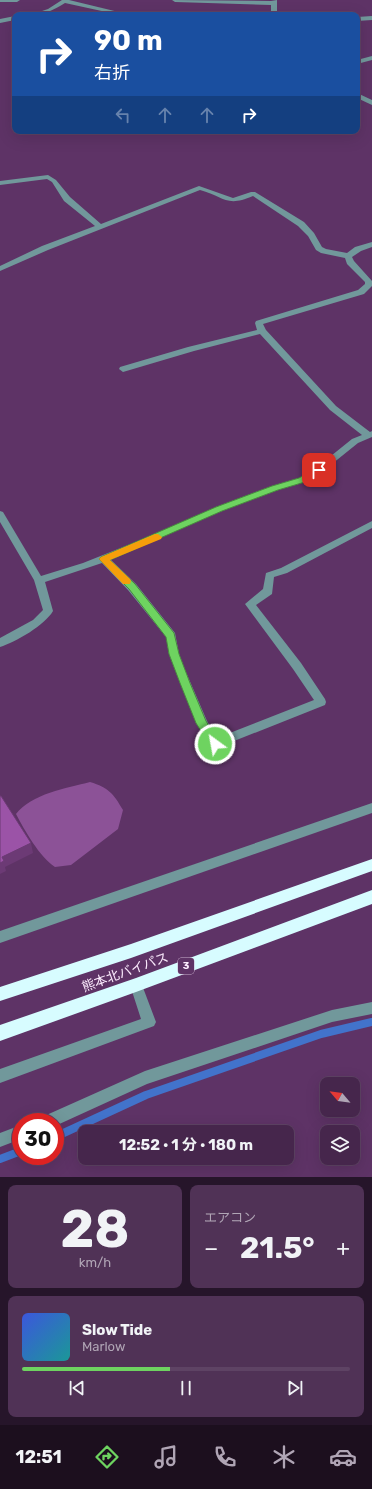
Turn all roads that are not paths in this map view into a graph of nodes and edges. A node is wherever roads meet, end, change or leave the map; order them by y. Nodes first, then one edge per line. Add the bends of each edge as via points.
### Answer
1 (0, 0) edge
2 (17, 0) edge
3 (175, 0) edge
4 (66, 1) edge
5 (274, 2) edge
6 (43, 12) edge
7 (115, 12) edge
8 (372, 18) edge
9 (12, 19) edge
10 (360, 19) edge
11 (360, 20) edge
12 (0, 21) edge
13 (372, 27) edge
14 (372, 58) edge
15 (360, 61) edge
16 (360, 96) edge
17 (372, 103) edge
18 (0, 183) edge
19 (100, 227) junction
20 (372, 244) edge
21 (348, 256) junction
22 (0, 269) edge
23 (262, 331) junction
24 (123, 369) dead end
25 (370, 435) edge
26 (0, 514) edge
27 (372, 524) edge
28 (104, 559) junction
29 (39, 580) junction
30 (0, 643) edge
31 (372, 808) edge
32 (372, 865) edge
33 (372, 897) edge
34 (0, 937) edge
35 (136, 985) junction
36 (0, 994) edge
37 (372, 1008) edge
38 (0, 1033) edge
39 (0, 1076) edge
40 (64, 1114) edge
41 (12, 1135) edge
42 (0, 1140) edge

1 - 2 street
3 - 5 street
4 - 6 street
4 - 7 street
8 - 10 street
9 - 12 street
11 - 13 street
14 - 15 street
16 - 17 street
18 - 19 street via 48,178 54,181 67,199
19 - 21 street via 196,188 205,189 230,200 237,200 253,193 301,224 319,248
19 - 22 street
20 - 21 street
21 - 23 street via 350,262 370,285 361,292 259,322
23 - 24 street
23 - 25 street via 333,408
25 - 28 street via 355,441 319,470 302,480 219,509
26 - 29 street
27 - 28 street via 284,571 269,575 268,590 250,604 321,702 215,744 202,723 185,683 174,654 171,636 132,587
28 - 29 street
29 - 30 street via 48,611 37,624
31 - 34 street
32 - 36 highway, 熊本北バイパス via 131,951
33 - 35 highway, 熊本北バイパス / 3
35 - 38 highway, 熊本北バイパス / 3
35 - 39 street via 149,1022
37 - 40 street via 332,1016 145,1078
41 - 42 street

